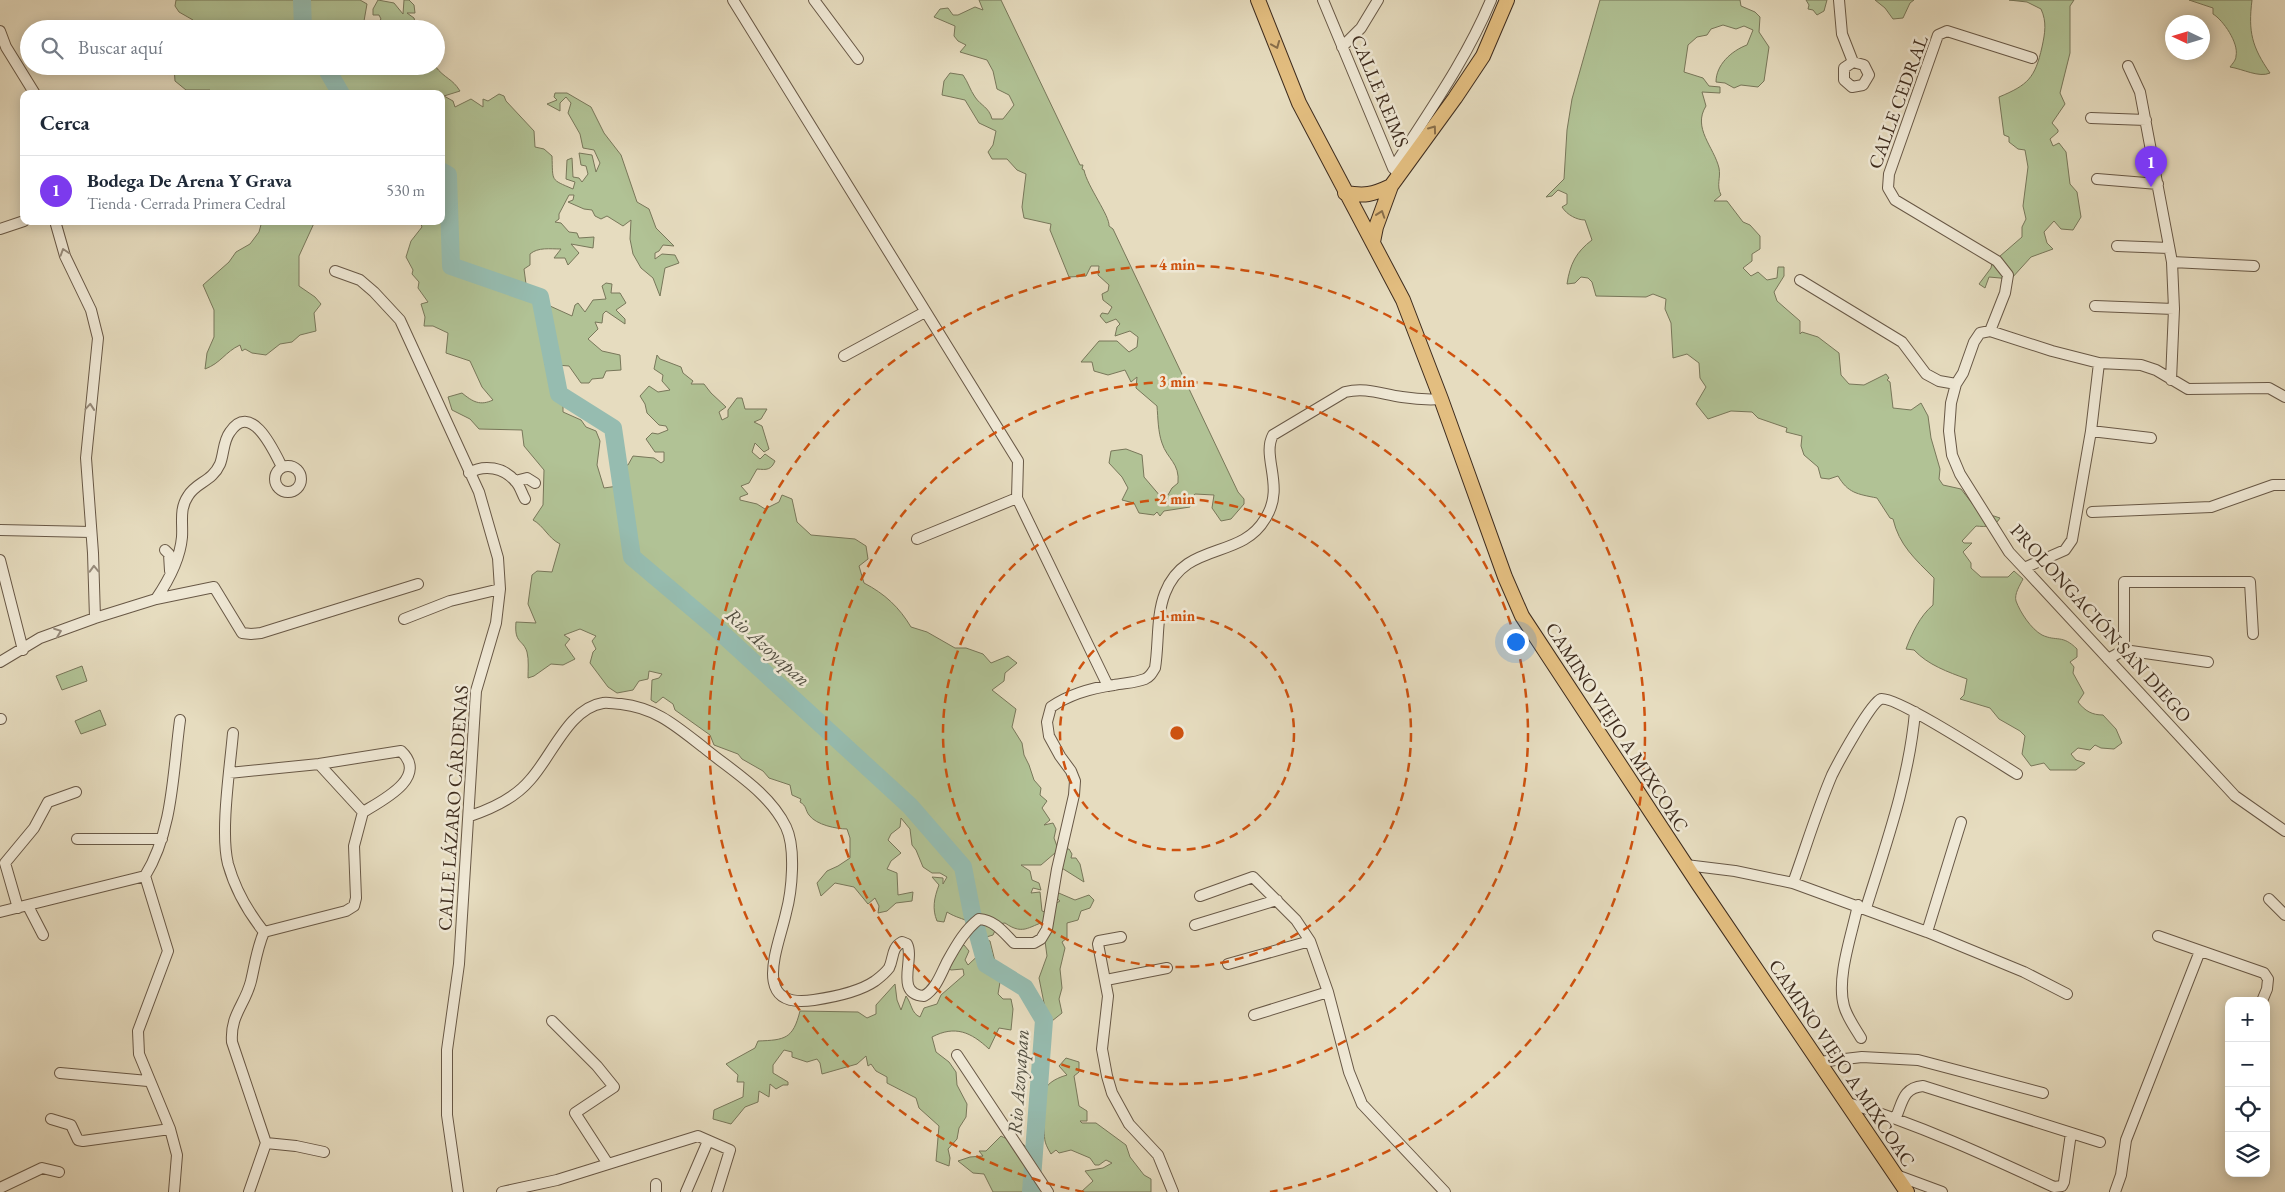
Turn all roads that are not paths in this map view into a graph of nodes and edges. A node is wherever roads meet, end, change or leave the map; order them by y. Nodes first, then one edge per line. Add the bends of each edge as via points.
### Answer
1 (733, 0) edge
2 (814, 0) edge
3 (1258, 0) edge
4 (1323, 0) edge
5 (1378, 0) edge
6 (1492, 0) edge
7 (1507, 0) edge
8 (1839, 0) edge
9 (0, 31) edge
10 (1342, 48) junction
11 (2032, 58) dead end
12 (858, 59) dead end
13 (1853, 62) dead end
14 (2128, 66) dead end
15 (20, 70) edge
16 (23, 75) edge
17 (33, 90) edge
18 (2091, 118) dead end
19 (2146, 120) junction
20 (1397, 171) junction
21 (2097, 179) dead end
22 (2158, 184) junction
23 (1391, 186) junction
24 (1345, 193) junction
25 (20, 222) edge
26 (56, 225) edge
27 (0, 229) edge
28 (1373, 242) junction
29 (2117, 246) dead end
30 (2168, 248) junction
31 (2172, 262) junction
32 (2254, 266) dead end
33 (335, 271) dead end
34 (1800, 280) dead end
35 (2095, 306) dead end
36 (2174, 309) junction
37 (925, 312) junction
38 (1990, 331) junction
39 (844, 356) dead end
40 (2100, 363) junction
41 (2171, 380) junction
42 (1956, 384) junction
43 (2285, 397) edge
44 (1441, 399) junction
45 (2091, 431) junction
46 (2151, 438) dead end
47 (282, 467) dead end
48 (469, 473) junction
49 (515, 481) junction
50 (535, 483) dead end
51 (2285, 485) edge
52 (1018, 498) junction
53 (525, 499) dead end
54 (2092, 512) dead end
55 (0, 530) edge
56 (91, 532) junction
57 (917, 539) dead end
58 (165, 550) dead end
59 (0, 560) edge
60 (2024, 568) junction
61 (169, 580) junction
62 (418, 584) dead end
63 (500, 589) junction
64 (156, 600) junction
65 (95, 618) junction
66 (404, 620) dead end
67 (2253, 634) dead end
68 (24, 650) junction
69 (2124, 650) junction
70 (2108, 659) junction
71 (0, 662) edge
72 (2208, 662) dead end
73 (1108, 686) junction
74 (1915, 712) junction
75 (180, 720) dead end
76 (233, 733) dead end
77 (319, 764) junction
78 (230, 773) junction
79 (2017, 774) dead end
80 (76, 792) dead end
81 (363, 812) junction
82 (470, 816) junction
83 (1961, 822) dead end
84 (2285, 831) edge
85 (162, 839) junction
86 (77, 840) dead end
87 (1686, 865) junction
88 (144, 876) junction
89 (1793, 883) junction
90 (1200, 896) dead end
91 (2269, 899) dead end
92 (1277, 900) junction
93 (23, 907) junction
94 (1862, 907) junction
95 (0, 912) edge
96 (2285, 916) edge
97 (1195, 925) dead end
98 (264, 932) junction
99 (1927, 932) junction
100 (43, 936) dead end
101 (1121, 936) dead end
102 (2158, 936) dead end
103 (1310, 941) junction
104 (2200, 951) junction
105 (1228, 964) dead end
106 (1167, 968) dead end
107 (1106, 980) junction
108 (1328, 992) junction
109 (2068, 994) dead end
110 (2263, 997) edge
111 (1254, 1015) dead end
112 (552, 1021) dead end
113 (1861, 1038) dead end
114 (957, 1056) dead end
115 (1819, 1062) junction
116 (60, 1073) dead end
117 (148, 1080) junction
118 (2043, 1093) dead end
119 (1845, 1102) junction
120 (1896, 1117) junction
121 (51, 1119) dead end
122 (170, 1129) junction
123 (2071, 1133) junction
124 (708, 1141) junction
125 (2100, 1142) dead end
126 (266, 1143) junction
127 (324, 1152) dead end
128 (608, 1164) junction
129 (59, 1172) dead end
130 (1896, 1176) junction
131 (0, 1188) edge
132 (542, 1188) edge
133 (174, 1192) edge
134 (249, 1192) edge
135 (458, 1192) edge
136 (502, 1192) edge
137 (686, 1192) edge
138 (717, 1192) edge
139 (1048, 1192) edge
140 (1173, 1192) edge
141 (1445, 1192) edge
142 (1907, 1192) edge
143 (1942, 1192) edge
144 (2115, 1192) edge

1 - 37 street
2 - 12 street
3 -> 24 main road, CAMINO VIEJO A MIXCOAC via 1299,104
4 - 10 street, CALLE REIMS
5 - 10 street via 1361,28
6 - 20 street via 1478,32
20 -> 7 main road via 1482,56
8 - 13 street via 1842,34
9 - 15 street
10 - 20 street, CALLE REIMS
11 - 38 street, CALLE CEDRAL via 1948,31 1938,35 1889,174 1888,188 1896,200 2004,267 2008,275 2006,293
14 - 19 street via 2140,92
16 - 17 street
18 - 19 street
19 - 22 street
20 - 23 main road
21 - 22 street
22 - 30 street
23 - 24 main road via 1370,195
28 -> 23 main road
24 - 28 main road, CAMINO VIEJO A MIXCOAC
25 - 27 street
56 -> 26 street via 86,458 98,338 91,310 65,256
28 - 44 main road, CAMINO VIEJO A MIXCOAC via 1403,300
29 - 30 street
30 - 31 street
31 - 32 street
31 - 36 street
33 - 48 street, CALLE LÁZARO CÁRDENAS via 360,280 400,320
34 - 42 street via 1902,342 1926,374
35 - 36 street
36 - 41 street
37 - 39 street
37 - 52 street via 1018,461
38 - 40 street
38 - 42 street, PROLONGACIÓN SAN DIEGO via 1980,333 1974,342
40 - 41 street via 2142,365
40 - 45 street
41 - 43 street via 2188,389 2268,388
42 - 60 street, PROLONGACIÓN SAN DIEGO via 1949,431 1952,455 1960,474 2004,544
44 - 73 street via 1354,390 1344,392 1277,430 1269,446 1275,492 1267,517 1245,540 1191,560 1175,574 1165,593 1160,613 1152,674 1136,682
44 - 87 main road, CAMINO VIEJO A MIXCOAC via 1504,577 1522,616
45 - 46 street
45 - 60 street via 2072,540 2065,550
47 - 61 street via 256,425 247,421 233,427 213,476 188,495 183,506 182,537
48 - 49 street via 491,466
48 - 63 street, CALLE LÁZARO CÁRDENAS via 479,492 498,558
49 - 50 street via 527,478
49 - 53 street
51 - 54 street via 2273,485 2211,507
52 - 57 street
52 - 73 street
55 - 56 street
65 -> 56 street
58 - 61 street via 171,565
59 - 68 street
60 - 70 street, PROLONGACIÓN SAN DIEGO
61 - 64 street
62 - 64 street via 251,634 242,633 214,587
63 - 66 street via 450,601
63 - 82 street, CALLE LÁZARO CÁRDENAS via 496,623 476,691
64 - 65 street
68 -> 65 street via 40,638
67 - 69 street via 2250,582 2124,582
68 - 71 street
69 - 70 street
69 - 72 street
70 - 84 street, PROLONGACIÓN SAN DIEGO via 2235,796
73 - 82 street via 1062,699 1051,706 1047,722 1050,736 1075,781 1047,929 1034,943 1014,943 995,924 979,919 956,946 935,986 924,996 913,993 909,988 906,976 910,949 902,942 895,949 888,968 875,981 830,998 808,1001 788,999 780,994 773,982 774,951 786,913 793,864 787,828 766,797 667,718 637,706 604,702 586,707 574,717 530,781 494,807
74 - 79 street
74 - 89 street via 1889,699 1876,702 1870,710 1833,774
74 - 94 street via 1902,791
75 - 85 street
76 - 78 street
77 - 78 street
77 - 81 street
77 - 81 street via 401,751 406,756 411,766 409,778
78 - 98 street via 226,833 228,863 241,898
80 - 93 street via 48,802 34,828 5,863
81 - 98 street via 354,846 354,906 346,911
82 - 135 street, CALLE LÁZARO CÁRDENAS via 459,964 447,1050 447,1115
83 - 99 street
85 - 86 street
85 - 88 street via 154,862
87 - 89 street
87 - 115 main road, CAMINO VIEJO A MIXCOAC
88 - 93 street
88 - 117 street via 168,952 138,1031 139,1054
89 - 94 street
90 - 92 street via 1253,877
91 - 96 street
92 - 97 street
92 - 103 street
93 - 95 street
93 - 100 street
94 - 99 street
94 - 113 street via 1844,968 1842,994 1844,1008
98 - 126 street via 257,946 251,982 231,1028 232,1042
99 - 109 street
101 - 107 street via 1098,944
102 - 104 street
103 - 105 street
103 - 108 street
104 - 110 street via 2264,973 2268,979
104 - 144 street via 2126,1140
106 - 107 street
107 - 140 street via 1108,996 1102,1050 1107,1076 1120,1110 1135,1132 1158,1155
108 - 111 street
108 - 141 street via 1349,1072 1362,1104
112 - 128 street via 614,1087 575,1113
114 - 139 street
115 - 118 street via 1862,1057 1918,1060
115 - 119 main road, CAMINO VIEJO A MIXCOAC
116 - 117 street
117 - 122 street
119 - 120 street
119 - 130 main road, CAMINO VIEJO A MIXCOAC
120 - 123 street via 1907,1091 1922,1086
120 - 123 street via 2059,1188 2065,1177
121 - 122 street via 71,1125 78,1140 84,1141
122 - 133 street via 177,1155
123 - 125 street
124 - 128 street via 698,1136
124 - 137 street
124 - 138 street via 730,1150
126 - 127 street
126 - 134 street
128 - 132 street
129 - 131 street via 42,1168
130 - 142 main road, CAMINO VIEJO A MIXCOAC
130 - 143 street
132 - 136 street

